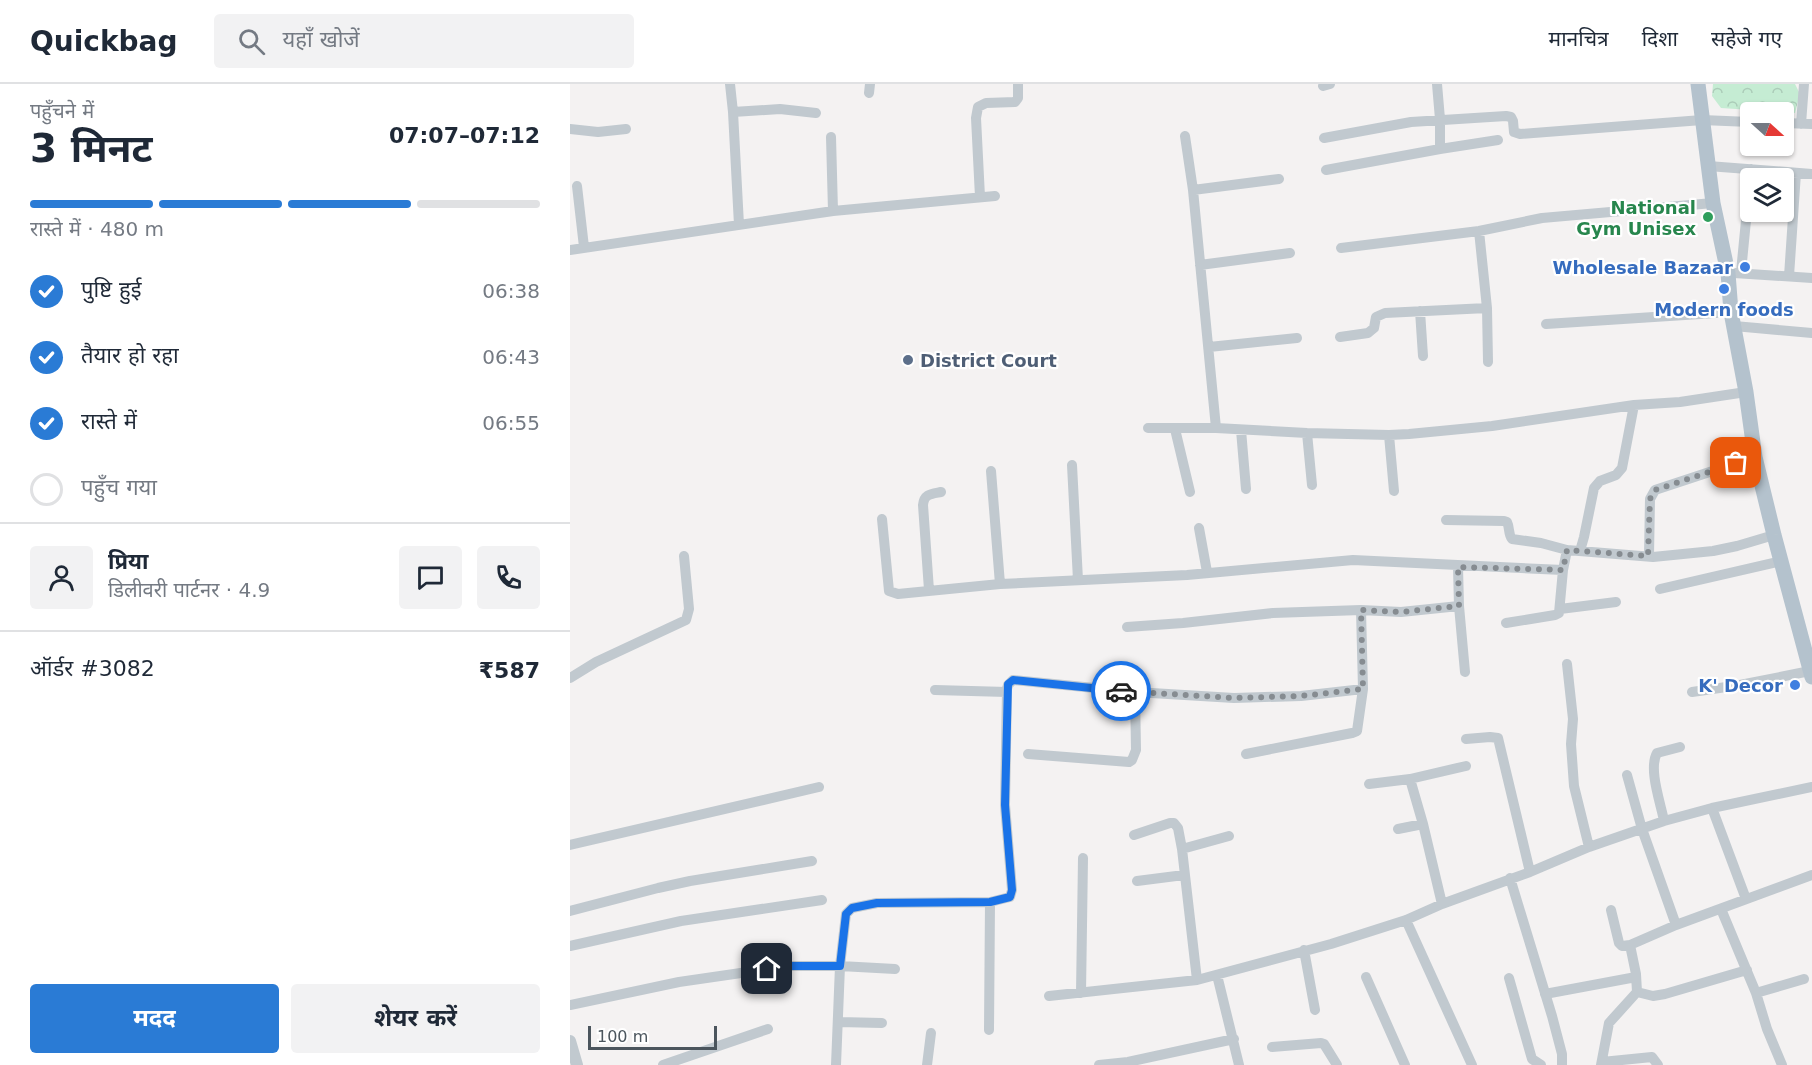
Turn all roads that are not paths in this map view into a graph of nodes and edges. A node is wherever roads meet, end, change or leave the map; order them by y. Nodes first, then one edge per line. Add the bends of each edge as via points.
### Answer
1 (730, 84) edge
2 (1018, 84) edge
3 (1437, 84) edge
4 (1698, 84) edge
5 (1804, 84) edge
6 (734, 112) junction
7 (816, 113) dead end
8 (1440, 119) junction
9 (1702, 120) junction
10 (1740, 122) edge
11 (1807, 124) edge
12 (570, 129) edge
13 (626, 129) dead end
14 (1185, 136) dead end
15 (831, 137) dead end
16 (1324, 138) dead end
17 (1498, 141) dead end
18 (1440, 149) junction
19 (1708, 166) junction
20 (1740, 169) edge
21 (1326, 170) dead end
22 (1796, 173) joint
23 (1812, 174) edge
24 (1279, 179) dead end
25 (577, 186) dead end
26 (1193, 190) junction
27 (995, 196) dead end
28 (980, 197) junction
29 (1713, 203) junction
30 (833, 211) junction
31 (1742, 222) edge
32 (739, 225) junction
33 (1479, 231) junction
34 (584, 247) junction
35 (1341, 248) dead end
36 (570, 250) edge
37 (1290, 253) dead end
38 (1200, 266) junction
39 (1734, 273) junction
40 (1789, 276) junction
41 (1812, 278) edge
42 (1487, 308) junction
43 (1420, 311) junction
44 (1733, 319) junction
45 (1546, 324) dead end
46 (1810, 334) edge
47 (1340, 337) dead end
48 (1297, 338) dead end
49 (1209, 347) junction
50 (1423, 356) dead end
51 (1488, 362) dead end
52 (1746, 392) junction
53 (1634, 405) junction
54 (1148, 428) dead end
55 (1216, 428) junction
56 (1175, 429) junction
57 (1240, 430) junction
58 (1307, 433) junction
59 (1389, 435) junction
60 (1755, 457) junction
61 (1072, 465) dead end
62 (991, 471) dead end
63 (1312, 485) dead end
64 (1246, 489) dead end
65 (1395, 491) dead end
66 (940, 492) dead end
67 (1190, 492) dead end
68 (882, 519) dead end
69 (1446, 520) dead end
70 (1198, 528) dead end
71 (1774, 535) junction
72 (1567, 550) junction
73 (1580, 551) junction
74 (684, 556) dead end
75 (1648, 556) junction
76 (1782, 561) junction
77 (1458, 567) junction
78 (1563, 570) junction
79 (1207, 573) junction
80 (1078, 580) junction
81 (1000, 584) junction
82 (1660, 589) dead end
83 (929, 590) junction
84 (1616, 602) dead end
85 (1459, 606) junction
86 (1560, 609) junction
87 (1361, 610) junction
88 (1506, 623) dead end
89 (1127, 627) dead end
90 (1567, 664) dead end
91 (1465, 672) dead end
92 (1811, 674) edge
93 (570, 678) edge
94 (1363, 689) junction
95 (934, 690) dead end
96 (1007, 692) junction
97 (1135, 692) junction
98 (1692, 692) dead end
99 (1466, 739) dead end
100 (1680, 747) dead end
101 (1028, 754) dead end
102 (1246, 754) dead end
103 (1466, 766) dead end
104 (1627, 775) dead end
105 (1410, 779) junction
106 (1369, 784) dead end
107 (819, 787) dead end
108 (1812, 787) edge
109 (1712, 808) junction
110 (1664, 821) junction
111 (1423, 824) junction
112 (1398, 829) dead end
113 (1642, 829) junction
114 (1134, 835) dead end
115 (1229, 836) dead end
116 (570, 845) edge
117 (1589, 847) junction
118 (1182, 849) junction
119 (1083, 858) dead end
120 (812, 861) dead end
121 (1530, 872) junction
122 (1184, 874) junction
123 (1812, 875) edge
124 (1510, 878) junction
125 (1137, 881) dead end
126 (1746, 899) junction
127 (822, 900) dead end
128 (990, 902) junction
129 (1442, 904) junction
130 (1721, 909) junction
131 (1611, 910) dead end
132 (570, 911) edge
133 (1406, 920) junction
134 (1676, 925) junction
135 (1630, 945) junction
136 (570, 946) edge
137 (1304, 950) junction
138 (840, 966) junction
139 (895, 969) dead end
140 (1747, 970) junction
141 (1217, 975) junction
142 (1636, 976) junction
143 (1366, 977) dead end
144 (1509, 978) dead end
145 (1804, 979) dead end
146 (1197, 980) junction
147 (1636, 992) junction
148 (1081, 993) junction
149 (1756, 993) junction
150 (1545, 994) junction
151 (1050, 996) dead end
152 (570, 1005) edge
153 (1315, 1010) dead end
154 (839, 1022) junction
155 (882, 1023) dead end
156 (768, 1029) dead end
157 (989, 1030) dead end
158 (931, 1033) dead end
159 (1234, 1039) junction
160 (570, 1041) edge
161 (1272, 1047) dead end
162 (1602, 1064) edge
163 (577, 1065) edge
164 (663, 1065) edge
165 (836, 1065) edge
166 (927, 1065) edge
167 (1100, 1065) edge
168 (1239, 1065) edge
169 (1337, 1065) edge
170 (1405, 1065) edge
171 (1472, 1065) edge
172 (1541, 1065) edge
173 (1562, 1065) edge
174 (1658, 1065) edge
175 (1782, 1065) edge

1 - 6 street
2 - 28 street via 1015,102 978,107
3 - 8 street
4 - 9 main road
5 - 11 street
6 - 7 street via 780,109
6 - 32 street
8 - 9 street via 1506,116 1514,121 1514,132 1520,134
8 - 16 street
8 - 18 street
9 - 10 street
9 - 19 main road
12 - 13 street
14 - 26 street
15 - 30 street
17 - 18 street
18 - 21 street
19 - 20 street
19 - 29 main road
22 - 23 street
22 - 40 street
24 - 26 street
25 - 34 street
26 - 38 street
27 - 28 street
28 - 30 street
29 - 33 street via 1542,218
29 - 39 main road
30 - 32 street
31 - 39 street
32 - 34 street
33 - 35 street
33 - 42 street
34 - 36 street
37 - 38 street
38 - 49 street
39 - 40 street
39 - 44 main road
40 - 41 street
42 - 43 street
42 - 51 street
43 - 47 street via 1378,315 1368,333
43 - 50 street
44 - 45 street
44 - 46 street
44 - 52 main road
48 - 49 street
49 - 55 street
52 - 53 street
52 - 60 main road
53 - 59 street via 1491,426
53 - 73 street via 1622,468 1594,488
54 - 56 street
55 - 56 street
55 - 57 street
56 - 67 street
57 - 58 street
57 - 64 street
58 - 59 street
58 - 63 street
59 - 65 street
60 - 71 main road
60 - 75 street via 1655,490 1650,499
61 - 80 street
62 - 81 street
66 - 83 street via 927,495 923,505
68 - 83 street via 889,591 898,594
69 - 72 street via 1507,522 1512,539
70 - 79 street
71 - 75 street via 1721,549
71 - 76 main road
72 - 73 street
72 - 78 street
73 - 75 street
74 - 93 street via 689,609 686,620
76 - 82 street
76 - 92 main road
77 - 78 street
77 - 79 street via 1353,560
77 - 85 street
78 - 86 street
79 - 80 street
80 - 81 street
81 - 83 street
84 - 86 street
85 - 87 street via 1401,612
85 - 91 street
86 - 88 street via 1556,615
87 - 89 street via 1273,613
87 - 94 street
90 - 117 street via 1574,786
92 - 98 street
94 - 97 street via 1234,698
94 - 102 street via 1356,731
95 - 96 street
96 - 97 street via 1013,680
96 - 128 street via 1005,805 1012,890 1010,897
97 - 101 street via 1136,750 1129,762
99 - 121 street via 1498,738
100 - 110 street via 1657,753 1654,760
103 - 105 street
104 - 113 street
105 - 106 street
105 - 111 street
107 - 116 street
108 - 109 street
109 - 110 street
109 - 126 street
110 - 113 street
111 - 112 street
111 - 129 street
113 - 117 street
113 - 134 street
114 - 118 street via 1174,823
115 - 118 street
117 - 121 street
118 - 122 street
119 - 148 street
120 - 132 street via 680,884
121 - 124 street
122 - 125 street
122 - 146 street
123 - 126 street
124 - 129 street
124 - 150 street
126 - 130 street
127 - 136 street via 681,921
128 - 138 street via 877,903 852,908 846,914
128 - 157 street
129 - 133 street
130 - 134 street
130 - 140 street
131 - 135 street via 1619,943
133 - 137 street
133 - 171 street
134 - 135 street
135 - 142 street
137 - 141 street
137 - 153 street
138 - 139 street
138 - 152 street via 789,966 679,982
138 - 154 street
140 - 147 street via 1665,994
140 - 149 street
141 - 146 street
141 - 159 street
142 - 147 street
142 - 150 street
143 - 170 street
144 - 172 street via 1532,1059
145 - 149 street
146 - 148 street
147 - 162 street via 1610,1023
148 - 151 street
149 - 175 street
150 - 173 street
154 - 155 street
154 - 165 street
156 - 164 street
158 - 166 street
159 - 167 street
159 - 168 street
160 - 163 street
161 - 169 street via 1321,1043
162 - 174 street via 1652,1058

